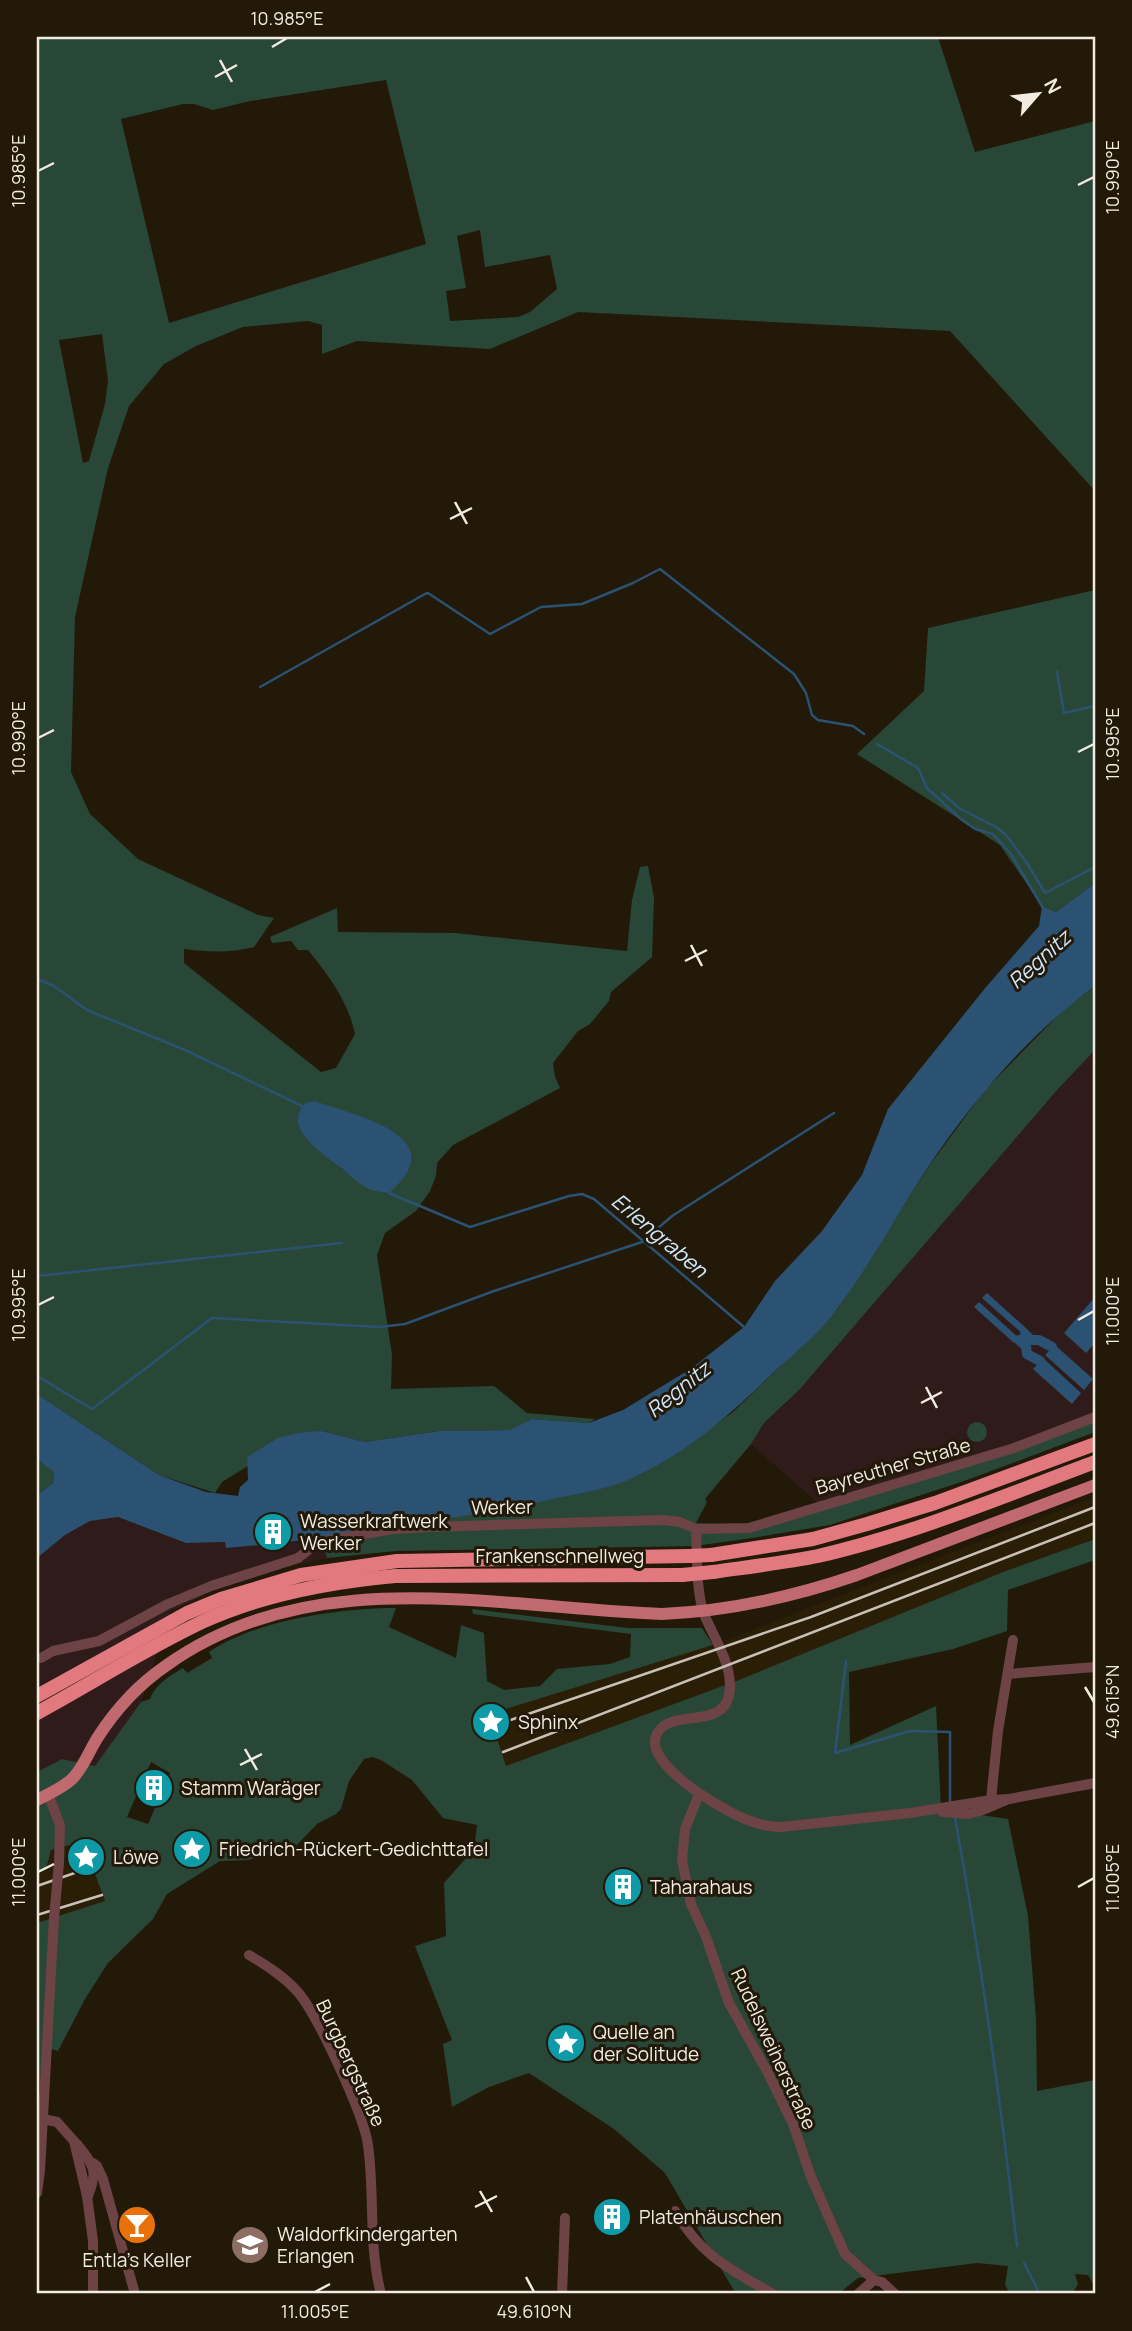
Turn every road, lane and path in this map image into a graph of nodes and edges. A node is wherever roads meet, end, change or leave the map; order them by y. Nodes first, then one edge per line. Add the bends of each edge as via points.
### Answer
1 (1095, 1417) edge
2 (1095, 1444) edge
3 (1095, 1462) edge
4 (1095, 1485) edge
5 (696, 1529) junction
6 (703, 1611) junction
7 (1013, 1640) dead end
8 (41, 1658) dead end
9 (1095, 1667) edge
10 (1009, 1674) junction
11 (37, 1696) edge
12 (37, 1713) edge
13 (1094, 1782) edge
14 (699, 1794) junction
15 (43, 1797) edge
16 (1009, 1799) junction
17 (991, 1800) junction
18 (932, 1810) junction
19 (248, 1955) dead end
20 (43, 2119) junction
21 (74, 2141) junction
22 (93, 2163) junction
23 (37, 2193) edge
24 (88, 2196) junction
25 (675, 2211) dead end
26 (565, 2218) dead end
27 (874, 2280) junction
28 (93, 2294) edge
29 (135, 2294) edge
30 (381, 2294) edge
31 (562, 2294) edge
32 (773, 2294) edge
33 (858, 2294) edge
34 (895, 2294) edge

1 - 5 street, Bayreuther Straße via 1014,1448 763,1524
2 - 11 highway, Frankenschnellweg, bridge via 935,1503 813,1539 711,1555 397,1561 301,1575 187,1613
3 - 12 highway, Frankenschnellweg, bridge via 873,1542 790,1562 682,1575 395,1576 310,1587 205,1621
4 - 6 main road via 826,1586 757,1604
5 - 6 street
5 - 8 street, Werker via 663,1520 460,1525 325,1541 298,1558 168,1604 99,1641
6 - 14 street via 728,1671 728,1697 714,1714 665,1726 658,1732 655,1746 658,1757
6 - 15 main road via 631,1613 417,1598 342,1601 277,1614 206,1641 152,1676 119,1709 77,1774
7 - 10 street
9 - 10 street
10 - 17 street
13 - 16 street
14 - 18 street via 745,1819 771,1827
14 - 27 street, Rudelsweiherstraße via 685,1829 682,1860 691,1904 729,2003 793,2124 831,2227 845,2253
15 - 20 street, bridge via 58,1817 60,1847
16 - 17 street
16 - 18 street via 968,1814
17 - 18 street
19 - 30 street, Burgbergstraße via 271,1967 298,1992 365,2127 372,2245
20 - 21 street via 57,2122
20 - 23 street
21 - 22 street
21 - 24 street
22 - 24 street
22 - 29 street via 103,2179
24 - 28 street
25 - 32 street via 698,2245
26 - 31 street
27 - 33 street
27 - 34 street, Rudelsweiherstraße

